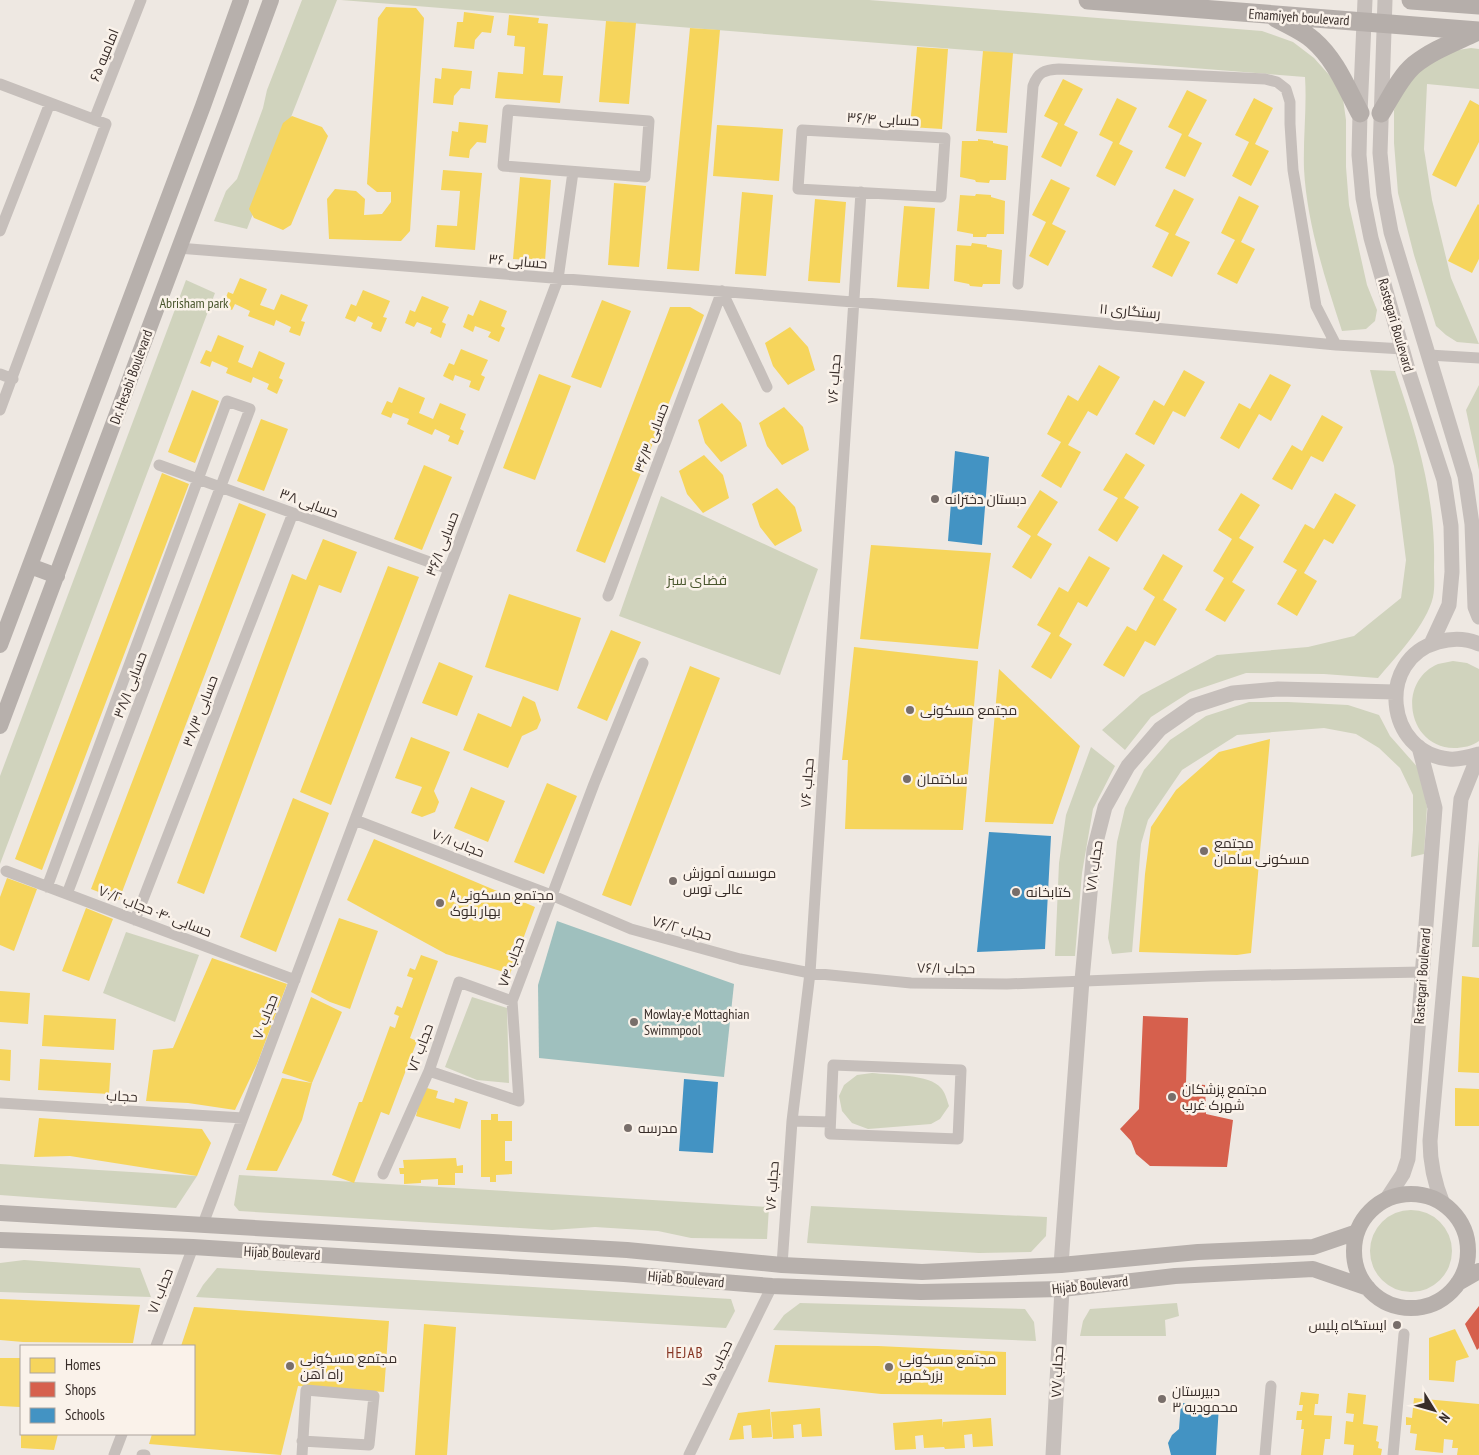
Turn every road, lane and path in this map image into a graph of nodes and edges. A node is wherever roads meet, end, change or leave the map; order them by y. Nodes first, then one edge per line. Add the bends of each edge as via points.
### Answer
1 (141, 0) edge
2 (241, 0) edge
3 (271, 0) edge
4 (1088, 0) edge
5 (1365, 0) edge
6 (1384, 0) edge
7 (1411, 0) edge
8 (1479, 5) edge
9 (1273, 16) junction
10 (1364, 21) junction
11 (1384, 23) junction
12 (1479, 31) edge
13 (0, 84) edge
14 (50, 103) junction
15 (1360, 113) junction
16 (1381, 113) junction
17 (94, 120) junction
18 (573, 172) junction
19 (860, 192) junction
20 (0, 231) edge
21 (178, 248) junction
22 (558, 279) junction
23 (1018, 284) dead end
24 (722, 292) junction
25 (855, 302) junction
26 (1336, 346) junction
27 (1403, 349) junction
28 (1429, 355) junction
29 (1479, 358) edge
30 (0, 374) edge
31 (12, 379) junction
32 (767, 387) dead end
33 (0, 410) edge
34 (159, 464) dead end
35 (198, 479) junction
36 (220, 487) junction
37 (293, 513) junction
38 (30, 566) junction
39 (449, 569) junction
40 (57, 576) junction
41 (608, 596) dead end
42 (1479, 617) edge
43 (0, 644) edge
44 (1431, 644) junction
45 (1479, 644) edge
46 (643, 664) dead end
47 (1395, 692) junction
48 (0, 726) edge
49 (1419, 748) junction
50 (1479, 754) edge
51 (355, 820) junction
52 (6, 871) dead end
53 (47, 887) junction
54 (67, 894) junction
55 (551, 895) junction
56 (134, 920) junction
57 (1422, 972) junction
58 (810, 973) junction
59 (295, 980) junction
60 (1082, 980) junction
61 (512, 1001) junction
62 (429, 1071) junction
63 (0, 1103) edge
64 (243, 1118) junction
65 (792, 1121) junction
66 (830, 1122) junction
67 (383, 1174) dead end
68 (1386, 1200) junction
69 (1443, 1204) junction
70 (0, 1213) edge
71 (203, 1224) junction
72 (1462, 1226) junction
73 (1479, 1230) edge
74 (1358, 1232) junction
75 (0, 1240) edge
76 (193, 1247) junction
77 (627, 1250) junction
78 (782, 1265) junction
79 (1061, 1265) junction
80 (1479, 1271) edge
81 (624, 1274) junction
82 (1458, 1283) junction
83 (772, 1286) junction
84 (1368, 1288) junction
85 (1062, 1289) junction
86 (1404, 1334) dead end
87 (156, 1345) edge
88 (1271, 1386) dead end
89 (122, 1435) edge
90 (302, 1441) junction
91 (114, 1455) edge
92 (302, 1455) edge
93 (689, 1455) edge
94 (1053, 1455) edge
95 (1265, 1455) edge
96 (1393, 1455) edge

1 - 17 street, امامیه ۶۵
2 - 38 main road, Dr. Hesabi Boulevard
3 - 21 main road, Dr. Hesabi Boulevard
4 - 9 main road, Emamiyeh boulevard
5 - 10 street, Rastegari Boulevard
6 - 11 street, Rastegari Boulevard
7 - 8 main road
9 - 10 main road, Emamiyeh boulevard
9 - 15 main road via 1312,39 1327,53
10 - 11 main road, Emamiyeh boulevard
10 - 15 street, Rastegari Boulevard
11 - 12 main road, Emamiyeh boulevard
11 - 16 street, Rastegari Boulevard
12 - 16 main road via 1442,47 1414,66 1398,84
13 - 14 street
14 - 17 street
14 - 20 street
15 - 27 street, Rastegari Boulevard via 1363,198 1371,238
16 - 28 street, Rastegari Boulevard via 1380,153 1391,232
17 - 31 street via 106,124
18 - 18 street via 645,177 649,121 508,110 503,166
18 - 22 street, حسابی ۳۶/۱
19 - 19 street, حسابی ۳۶/۴ via 798,189 802,130 945,138 941,197
19 - 25 street
21 - 22 street, حسابی ۳۶
21 - 40 main road, Dr. Hesabi Boulevard
22 - 24 street, حسابی ۳۶
22 - 39 street, حسابی ۳۶/۱
23 - 26 street via 1033,86 1043,70 1059,68 1265,79 1286,89 1290,102 1293,170 1316,306
24 - 25 street, حسابی ۳۶
24 - 32 street
24 - 41 street, حسابی ۳۶/۳
25 - 26 street, رستگاری ۱۱
25 - 58 street, حجاب ۷۶
26 - 27 street, رستگاری ۱۱
27 - 44 street, Rastegari Boulevard via 1444,480 1451,526 1449,605
28 - 29 street
28 - 42 street, Rastegari Boulevard via 1464,476 1472,524
30 - 31 street
31 - 33 street
34 - 35 street, حسابی ۳۸
35 - 36 street, حسابی ۳۸
35 - 36 street, حسابی ۳۸/۱ via 228,401 250,409
35 - 53 street, حسابی ۳۸/۱
36 - 37 street, حسابی ۳۸
36 - 54 street, حسابی ۳۸/۱
37 - 39 street, حسابی ۳۸
37 - 56 street, حسابی ۳۸/۳
38 - 40 main road
38 - 43 main road, Dr. Hesabi Boulevard
39 - 51 street, حسابی ۳۶/۱
40 - 48 main road, Dr. Hesabi Boulevard
44 - 45 street via 1446,639 1462,639
44 - 47 street via 1407,663
46 - 55 street, حجاب ۷۴
47 - 49 street via 1400,723
47 - 60 street, حجاب ۷۸ via 1278,689 1233,693 1193,706 1160,728 1128,766 1105,807 1094,850
49 - 50 street via 1448,759
49 - 57 street, Rastegari Boulevard via 1434,808
50 - 69 street, Rastegari Boulevard via 1461,799 1430,1141 1430,1162
51 - 55 street, حجاب ۷۰/۱
51 - 59 street, حجاب ۷۰
52 - 53 street, حسابی ۴۰- حجاب ۷۰/۲
53 - 54 street, حسابی ۴۰- حجاب ۷۰/۲
54 - 56 street, حسابی ۴۰- حجاب ۷۰/۲
55 - 58 street, حجاب ۷۶/۲ via 631,929 740,959
55 - 61 street, حجاب ۷۴
56 - 59 street, حسابی ۴۰- حجاب ۷۰/۲
57 - 60 street, حجاب ۷۶/۱
57 - 68 street, Rastegari Boulevard via 1408,1159 1403,1174
58 - 60 street, حجاب ۷۶/۱ via 911,983 1007,984
58 - 65 street, حجاب ۷۶
59 - 64 street, حجاب ۷۰
60 - 79 street, حجاب ۷۸
61 - 62 street, حجاب ۷۲ via 459,982
61 - 62 street, حجاب ۷۴ via 519,1101
62 - 67 street, حجاب ۷۲
63 - 64 street, حجاب
64 - 71 street, حجاب ۷۰
65 - 66 street
65 - 78 street, حجاب ۷۶
66 - 66 street via 830,1134 958,1139 961,1070 833,1065
68 - 69 main road via 1415,1194
68 - 74 main road via 1364,1219
69 - 72 main road
70 - 71 main road, Hijab Boulevard
71 - 77 main road, Hijab Boulevard
72 - 73 main road
72 - 82 main road via 1468,1255
74 - 79 main road, Hijab Boulevard via 1313,1247 1198,1252
74 - 84 main road via 1355,1262
75 - 76 main road, Hijab Boulevard
76 - 81 main road, Hijab Boulevard
76 - 87 street, حجاب ۷۱
77 - 78 main road, Hijab Boulevard
77 - 81 main road
78 - 79 main road, Hijab Boulevard via 922,1272
80 - 82 main road
81 - 83 main road, Hijab Boulevard
82 - 84 main road via 1436,1302 1407,1308 1392,1305
83 - 85 main road, Hijab Boulevard via 921,1292
83 - 93 street, حجاب ۷۵
84 - 85 main road, Hijab Boulevard via 1313,1269 1175,1276
85 - 94 street, حجاب ۷۷
86 - 96 street
88 - 95 street
89 - 91 street
90 - 90 street via 306,1390 374,1396 369,1444
90 - 92 street

